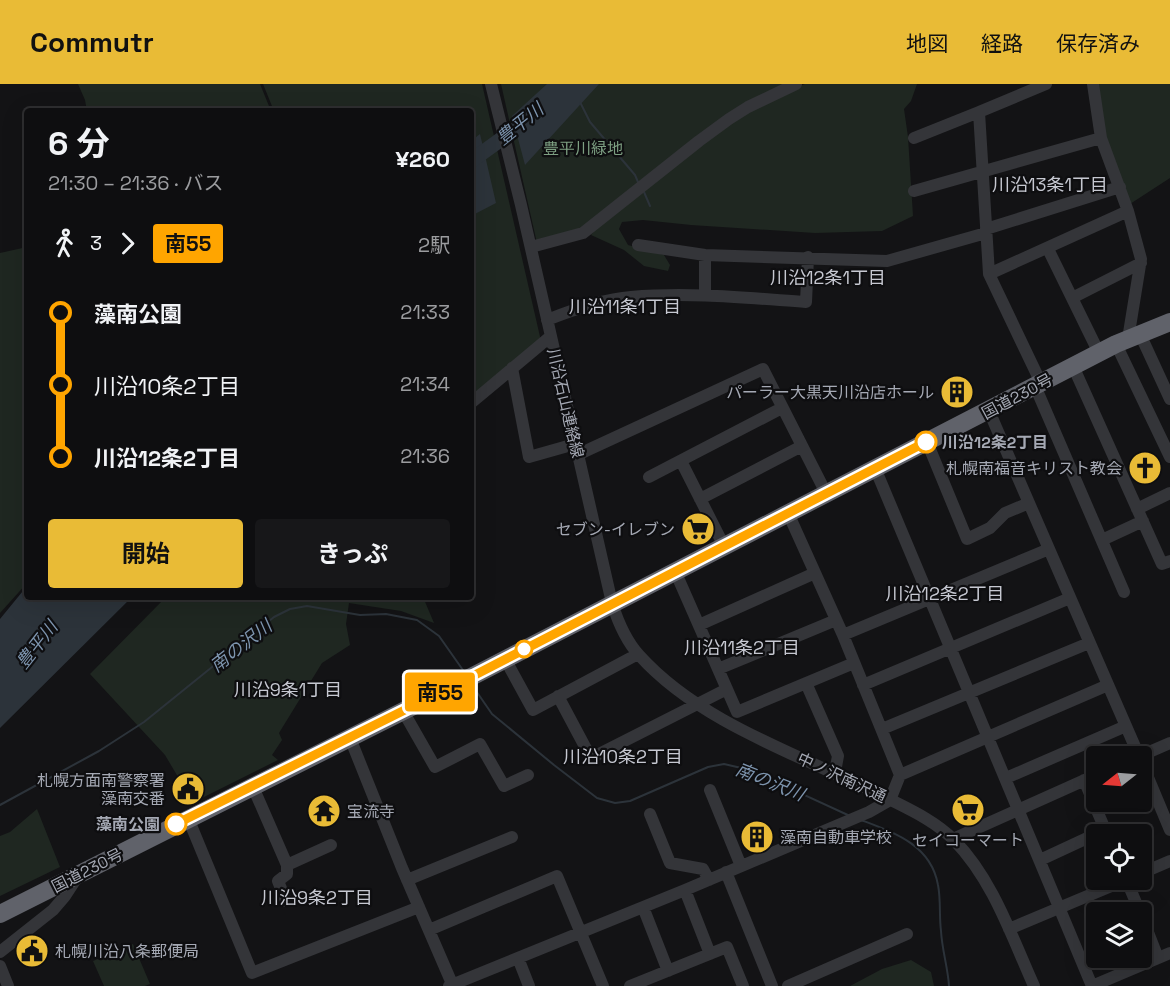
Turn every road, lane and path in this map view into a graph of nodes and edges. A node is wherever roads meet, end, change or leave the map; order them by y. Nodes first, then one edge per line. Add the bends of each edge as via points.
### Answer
1 (491, 84) edge
2 (796, 84) edge
3 (1046, 84) edge
4 (1093, 84) edge
5 (979, 112) junction
6 (914, 138) dead end
7 (1101, 138) junction
8 (982, 171) junction
9 (1120, 187) junction
10 (914, 191) dead end
11 (1128, 211) junction
12 (986, 231) junction
13 (638, 245) dead end
14 (531, 247) junction
15 (1048, 249) junction
16 (705, 255) junction
17 (808, 257) junction
18 (1141, 263) junction
19 (989, 274) junction
20 (705, 295) junction
21 (1072, 298) junction
22 (547, 320) junction
23 (1170, 322) edge
24 (551, 336) junction
25 (1128, 339) junction
26 (1099, 353) junction
27 (1073, 366) junction
28 (512, 368) junction
29 (1038, 385) junction
30 (1170, 399) edge
31 (474, 400) edge
32 (783, 408) junction
33 (989, 411) junction
34 (927, 442) junction
35 (802, 446) junction
36 (576, 450) junction
37 (1170, 457) edge
38 (681, 462) junction
39 (875, 468) junction
40 (649, 477) dead end
41 (826, 493) junction
42 (1170, 493) edge
43 (700, 500) junction
44 (1029, 502) junction
45 (1137, 509) junction
46 (788, 513) junction
47 (1143, 521) junction
48 (1102, 540) junction
49 (724, 546) junction
50 (1049, 549) junction
51 (1170, 561) edge
52 (675, 572) junction
53 (815, 573) junction
54 (1124, 592) dead end
55 (1070, 598) junction
56 (930, 600) junction
57 (612, 603) junction
58 (836, 620) junction
59 (699, 625) junction
60 (843, 635) junction
61 (1089, 643) junction
62 (951, 647) junction
63 (638, 654) junction
64 (505, 659) junction
65 (854, 663) junction
66 (718, 669) junction
67 (806, 683) junction
68 (863, 685) junction
69 (1108, 685) junction
70 (727, 689) junction
71 (970, 692) junction
72 (558, 696) junction
73 (698, 705) junction
74 (403, 711) junction
75 (1126, 726) junction
76 (882, 729) junction
77 (988, 737) junction
78 (350, 738) junction
79 (1170, 743) edge
80 (1135, 746) edge
81 (1152, 751) edge
82 (835, 772) junction
83 (528, 775) dead end
84 (900, 775) junction
85 (1006, 778) junction
86 (1084, 780) joint
87 (253, 787) junction
88 (1152, 787) edge
89 (710, 790) dead end
90 (890, 800) junction
91 (1019, 809) junction
92 (650, 814) dead end
93 (188, 818) junction
94 (1099, 824) edge
95 (1170, 830) edge
96 (512, 837) dead end
97 (953, 839) junction
98 (1086, 840) edge
99 (331, 845) dead end
100 (1040, 860) junction
101 (1170, 861) edge
102 (287, 865) junction
103 (741, 866) junction
104 (1152, 869) edge
105 (726, 872) junction
106 (80, 873) junction
107 (407, 880) junction
108 (709, 880) junction
109 (685, 890) junction
110 (1101, 890) edge
111 (286, 901) dead end
112 (419, 907) junction
113 (643, 907) junction
114 (1059, 908) junction
115 (0, 914) edge
116 (1009, 929) junction
117 (429, 930) junction
118 (580, 932) junction
119 (907, 934) dead end
120 (1152, 935) edge
121 (0, 952) edge
122 (710, 954) junction
123 (1164, 956) edge
124 (518, 958) junction
125 (0, 966) edge
126 (668, 971) junction
127 (452, 985) edge
128 (8, 986) edge
129 (529, 986) edge
130 (603, 986) edge
131 (630, 986) edge
132 (743, 986) edge
133 (772, 986) edge
134 (788, 986) edge
135 (1034, 986) edge
136 (1092, 986) edge

1 - 14 street, 川沿石山連絡線
2 - 14 street via 729,119 583,234
3 - 5 street
4 - 7 street
5 - 6 street
5 - 8 street
7 - 8 street
7 - 9 street
8 - 10 street
8 - 12 street
9 - 11 street
9 - 12 street
11 - 15 street
11 - 18 street
12 - 17 street via 887,261
12 - 19 street
13 - 16 street
14 - 22 street, 川沿石山連絡線
15 - 19 street
15 - 21 street
16 - 17 street
16 - 20 street
17 - 20 street via 806,302
18 - 21 street
18 - 25 street
19 - 29 street
20 - 22 street via 629,297
21 - 26 street
22 - 24 street, 川沿石山連絡線
23 - 25 highway, 国道230号
24 - 28 street
24 - 36 street, 川沿石山連絡線
25 - 26 highway, 国道230号
25 - 30 street
25 - 37 street
26 - 27 highway, 国道230号
27 - 29 highway, 国道230号
27 - 45 street
28 - 31 street
28 - 36 street via 529,457
29 - 33 highway, 国道230号
29 - 48 street
32 - 35 street
32 - 36 street via 763,369
32 - 38 street
33 - 34 highway, 国道230号
33 - 44 street
34 - 39 highway, 国道230号
34 - 44 street via 967,539
35 - 41 street
35 - 43 street
36 - 57 street, 川沿石山連絡線
38 - 40 street
38 - 43 street
39 - 41 highway, 国道230号
39 - 56 street
41 - 46 highway, 国道230号
42 - 45 street
43 - 49 street
44 - 50 street
45 - 47 street
46 - 49 highway, 国道230号
46 - 53 street
47 - 48 street
47 - 51 street via 1162,564
48 - 54 street
49 - 52 highway, 国道230号
50 - 55 street
50 - 56 street
52 - 57 highway, 国道230号
52 - 59 street
53 - 58 street
53 - 59 street
55 - 61 street
55 - 62 street
56 - 60 street
56 - 62 street
57 - 63 street, 中ノ沢南沢通 via 618,622
57 - 64 highway, 国道230号
58 - 60 street
58 - 66 street
59 - 66 street
60 - 65 street
61 - 69 street
61 - 71 street
62 - 68 street
62 - 71 street
63 - 72 street
63 - 73 street, 中ノ沢南沢通
64 - 72 street via 533,710
64 - 74 highway, 国道230号
65 - 67 street
65 - 68 street
66 - 70 street
67 - 70 street via 737,712
67 - 82 street via 838,756
68 - 76 street
69 - 75 street
69 - 77 street
70 - 73 street
71 - 76 street
71 - 77 street
72 - 73 street via 591,758
73 - 82 street, 中ノ沢南沢通 via 746,733
74 - 78 highway, 国道230号
74 - 83 street via 435,767 480,744 504,786
75 - 80 street
75 - 85 street
76 - 84 street
77 - 84 street
77 - 85 street
78 - 87 highway, 国道230号
78 - 107 street
79 - 81 street
82 - 90 street, 中ノ沢南沢通
84 - 90 street
85 - 91 street
86 - 91 street
86 - 94 street
87 - 93 highway, 国道230号
87 - 102 street
88 - 95 street
89 - 103 street
90 - 97 street, 中ノ沢南沢通 via 928,819
90 - 103 street
91 - 97 street
91 - 100 street
92 - 108 street via 670,863 703,869
93 - 106 highway, 国道230号
93 - 112 street via 252,973
96 - 107 street
97 - 116 street, 中ノ沢南沢通 via 978,870
98 - 100 street
99 - 102 street
100 - 114 street
101 - 104 street
102 - 111 street via 287,874 278,881
103 - 105 street
105 - 108 street
105 - 133 street
106 - 115 highway, 国道230号
106 - 121 street via 53,910
107 - 112 street
108 - 109 street
109 - 113 street
109 - 122 street
110 - 114 street
112 - 117 street
113 - 118 street
113 - 126 street
114 - 116 street
114 - 136 street
116 - 135 street, 中ノ沢南沢通
117 - 118 street via 557,876
117 - 127 street
118 - 124 street
118 - 130 street
119 - 134 street
120 - 123 street
122 - 126 street
122 - 132 street via 727,947
123 - 136 street
124 - 127 street
124 - 129 street
125 - 128 street
126 - 131 street

